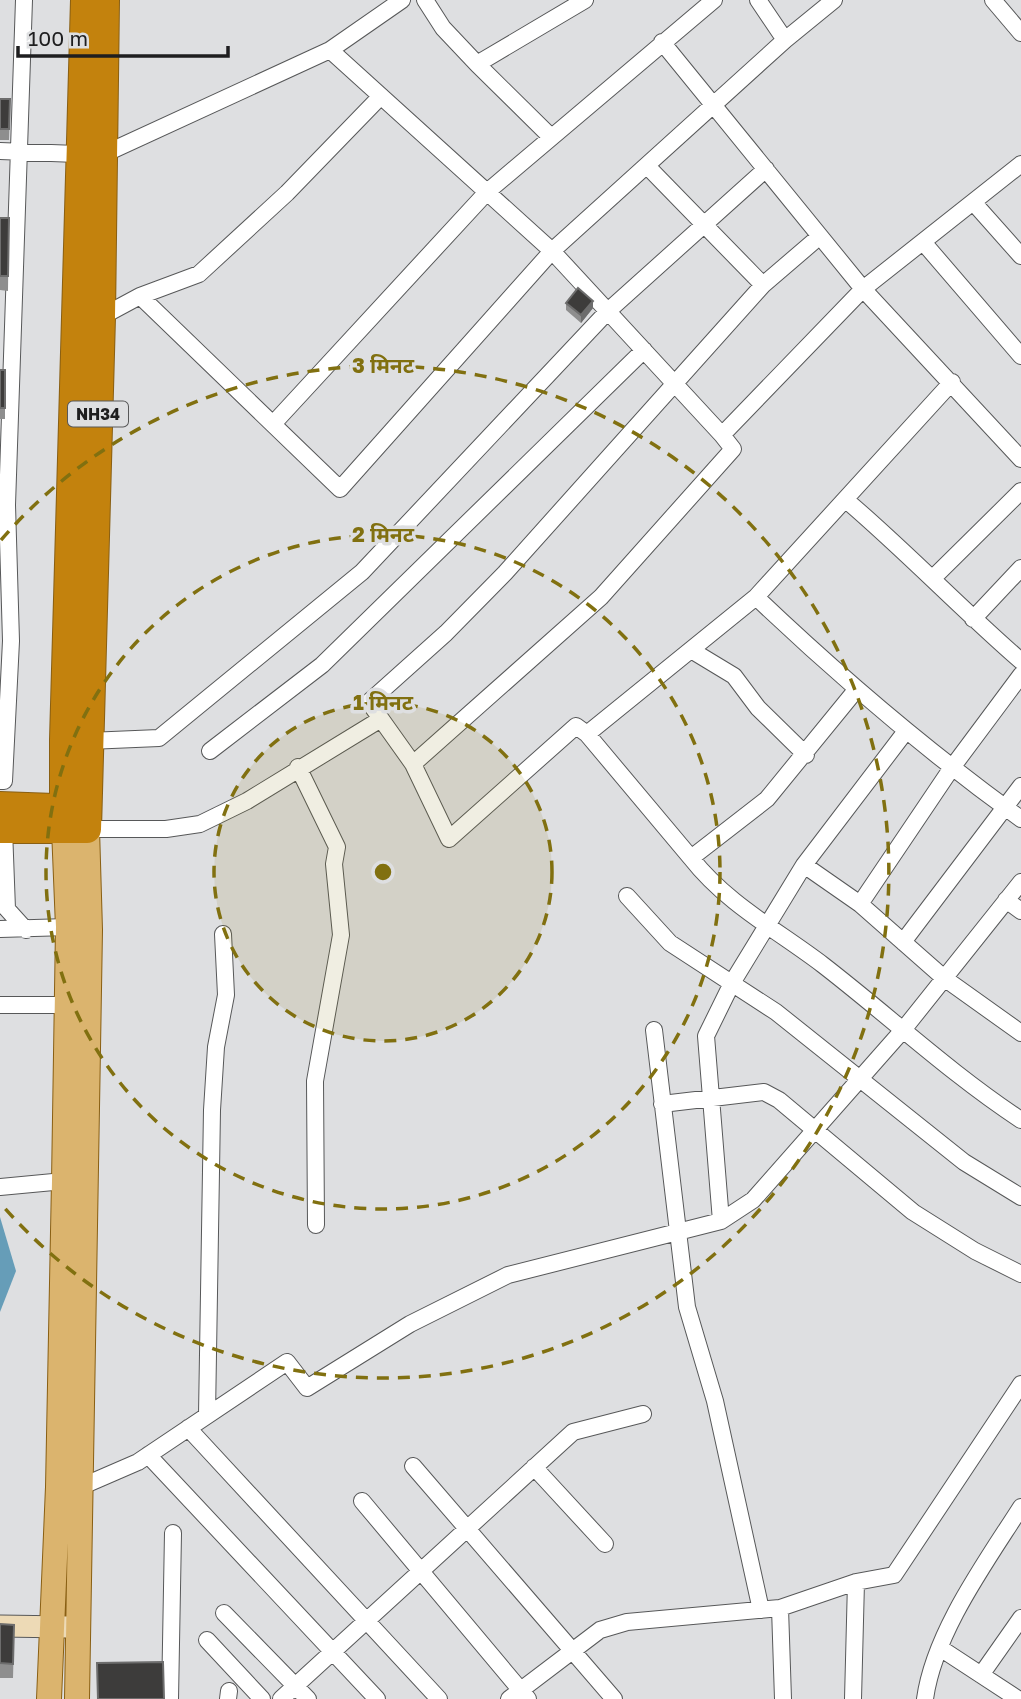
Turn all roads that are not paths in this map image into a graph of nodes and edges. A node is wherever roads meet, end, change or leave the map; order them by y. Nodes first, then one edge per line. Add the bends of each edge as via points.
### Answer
1 (24, 0) edge
2 (85, 0) edge
3 (105, 0) edge
4 (402, 0) edge
5 (425, 0) edge
6 (585, 0) edge
7 (714, 0) edge
8 (758, 0) edge
9 (834, 0) edge
10 (993, 0) edge
11 (1021, 33) edge
12 (785, 40) junction
13 (663, 42) junction
14 (330, 50) junction
15 (477, 64) junction
16 (381, 96) junction
17 (715, 105) junction
18 (551, 137) junction
19 (0, 151) edge
20 (21, 151) junction
21 (91, 155) junction
22 (1021, 164) edge
23 (647, 166) junction
24 (766, 169) junction
25 (487, 192) junction
26 (972, 202) junction
27 (707, 224) junction
28 (820, 236) junction
29 (923, 242) junction
30 (552, 251) junction
31 (1021, 256) edge
32 (763, 285) junction
33 (863, 289) junction
34 (140, 296) junction
35 (608, 311) junction
36 (101, 317) junction
37 (643, 350) junction
38 (1021, 356) edge
39 (951, 382) junction
40 (675, 384) junction
41 (85, 416) junction
42 (272, 424) junction
43 (722, 435) junction
44 (1021, 459) edge
45 (1021, 491) edge
46 (846, 500) junction
47 (3, 505) edge
48 (1021, 568) edge
49 (934, 577) junction
50 (756, 597) junction
51 (973, 619) junction
52 (79, 620) junction
53 (5, 641) edge
54 (691, 650) junction
55 (1021, 661) edge
56 (1021, 675) edge
57 (856, 690) junction
58 (381, 719) junction
59 (906, 731) junction
60 (587, 734) junction
61 (88, 741) junction
62 (210, 751) dead end
63 (806, 755) junction
64 (414, 764) junction
65 (298, 767) junction
66 (951, 769) junction
67 (1021, 786) edge
68 (1006, 808) junction
69 (2, 815) edge
70 (75, 819) junction
71 (1021, 819) edge
72 (691, 858) junction
73 (804, 866) junction
74 (1021, 882) edge
75 (627, 896) dead end
76 (1006, 900) junction
77 (860, 904) junction
78 (1021, 911) edge
79 (766, 926) junction
80 (68, 928) junction
81 (0, 929) edge
82 (26, 930) junction
83 (223, 934) dead end
84 (903, 942) junction
85 (944, 978) junction
86 (732, 983) junction
87 (65, 1004) junction
88 (0, 1005) edge
89 (654, 1030) dead end
90 (904, 1030) junction
91 (1021, 1033) edge
92 (859, 1080) junction
93 (709, 1097) junction
94 (662, 1104) junction
95 (1021, 1120) edge
96 (815, 1130) junction
97 (64, 1181) junction
98 (0, 1187) edge
99 (1021, 1197) edge
100 (721, 1221) junction
101 (316, 1225) dead end
102 (676, 1233) junction
103 (1021, 1274) edge
104 (1021, 1384) edge
105 (643, 1414) dead end
106 (207, 1415) junction
107 (188, 1428) junction
108 (148, 1455) junction
109 (412, 1466) dead end
110 (534, 1467) junction
111 (68, 1488) junction
112 (362, 1501) dead end
113 (1021, 1507) edge
114 (467, 1528) junction
115 (173, 1533) dead end
116 (604, 1544) dead end
117 (421, 1571) junction
118 (856, 1582) junction
119 (780, 1608) junction
120 (761, 1610) junction
121 (225, 1613) dead end
122 (1021, 1618) edge
123 (367, 1621) junction
124 (0, 1626) edge
125 (77, 1627) junction
126 (50, 1628) junction
127 (207, 1640) dead end
128 (940, 1648) junction
129 (574, 1650) junction
130 (333, 1652) junction
131 (981, 1675) junction
132 (295, 1686) junction
133 (1018, 1694) edge
134 (519, 1696) edge
135 (49, 1699) edge
136 (77, 1699) edge
137 (170, 1699) edge
138 (262, 1699) edge
139 (281, 1699) edge
140 (308, 1699) edge
141 (377, 1699) edge
142 (439, 1699) edge
143 (614, 1699) edge
144 (783, 1699) edge
145 (853, 1699) edge
146 (925, 1699) edge

1 - 20 street
2 - 21 highway, NH34
3 - 21 highway, NH34 / NH34
4 - 14 street
5 - 15 street via 443,28
6 - 15 street
7 - 13 street
8 - 12 street
9 - 12 street
10 - 11 street
12 - 17 street
13 - 17 street
13 - 18 street
14 - 16 street
14 - 21 street
15 - 18 street
16 - 25 street
16 - 34 street via 287,193 199,274
17 - 23 street
17 - 24 street
18 - 25 street
19 - 20 street
20 - 21 street
20 - 47 street
21 - 36 highway, NH34 / NH34
21 - 41 highway, NH34
22 - 26 street
23 - 27 street
23 - 30 street
24 - 27 street
24 - 28 street
25 - 30 street
25 - 42 street
26 - 29 street
26 - 31 street
27 - 32 street
27 - 35 street
28 - 32 street
28 - 33 street
29 - 33 street
29 - 38 street
30 - 35 street
30 - 42 street via 340,489
32 - 40 street
33 - 39 street
33 - 43 street
34 - 36 street
34 - 42 street
35 - 37 street
35 - 61 street via 362,572 159,738
36 - 41 highway, NH34 / NH34
37 - 40 street
37 - 62 street via 322,664
39 - 44 street
39 - 46 street
40 - 43 street
40 - 58 street via 505,573 369,702
41 - 52 highway, NH34 / NH34
43 - 64 street via 733,449 601,597
45 - 49 street
46 - 49 street
46 - 50 street
47 - 53 street
48 - 51 street
49 - 51 street
50 - 54 street
50 - 57 street
51 - 55 street
52 - 61 highway, NH34 / NH34
52 - 70 highway, NH34
53 - 69 street
54 - 60 street
54 - 63 street via 734,676 758,708
56 - 66 street
57 - 59 street
57 - 63 street
58 - 64 street
58 - 65 street
59 - 66 street
59 - 73 street
60 - 64 street via 576,726 449,839
60 - 72 street
61 - 70 highway, NH34 / NH34
63 - 72 street via 767,799
65 - 70 street via 247,801 200,824 166,829
65 - 101 street via 337,847 334,864 341,935 315,1081
66 - 68 street
66 - 77 street
67 - 68 street
68 - 71 street
68 - 84 street
69 - 70 highway
69 - 82 street via 7,909
70 - 80 main road
70 - 111 main road via 90,930
72 - 79 street via 712,885
73 - 77 street
73 - 79 street
74 - 76 street
75 - 86 street via 670,943
76 - 78 street
76 - 85 street
77 - 84 street
79 - 86 street
79 - 90 street via 821,963
80 - 82 street
80 - 87 main road
81 - 82 street
83 - 106 street via 226,995 216,1047 212,1110
84 - 85 street
85 - 90 street
85 - 91 street
86 - 92 street via 776,1012
86 - 93 street via 706,1036
87 - 88 street
87 - 97 main road
89 - 94 street
90 - 92 street
90 - 95 street via 974,1089
92 - 96 street
92 - 99 street via 964,1162
93 - 94 street
93 - 96 street via 764,1092
93 - 100 street
94 - 102 street
96 - 100 street via 753,1200
96 - 103 street via 913,1212
97 - 98 street
97 - 111 main road
100 - 102 street
102 - 106 street via 508,1275 410,1324 307,1388 287,1362
102 - 120 street via 687,1307 715,1401
104 - 118 street via 894,1575
105 - 110 street via 573,1432
106 - 107 street
107 - 108 street
107 - 123 street
108 - 111 street
108 - 130 street
109 - 114 street
110 - 114 street
110 - 116 street
111 - 125 main road
111 - 126 main road
112 - 117 street
113 - 128 street via 980,1571
114 - 117 street
114 - 129 street
115 - 137 street
117 - 123 street
117 - 134 street
118 - 119 street
118 - 145 street
119 - 120 street
119 - 144 street
120 - 129 street via 627,1622 600,1630
121 - 132 street
122 - 131 street
123 - 130 street
123 - 142 street
124 - 126 street
125 - 126 street
125 - 136 main road
126 - 135 main road
127 - 138 street
128 - 131 street
128 - 146 street
129 - 134 street
129 - 143 street
130 - 132 street
130 - 141 street
131 - 133 street
132 - 139 street
132 - 140 street

